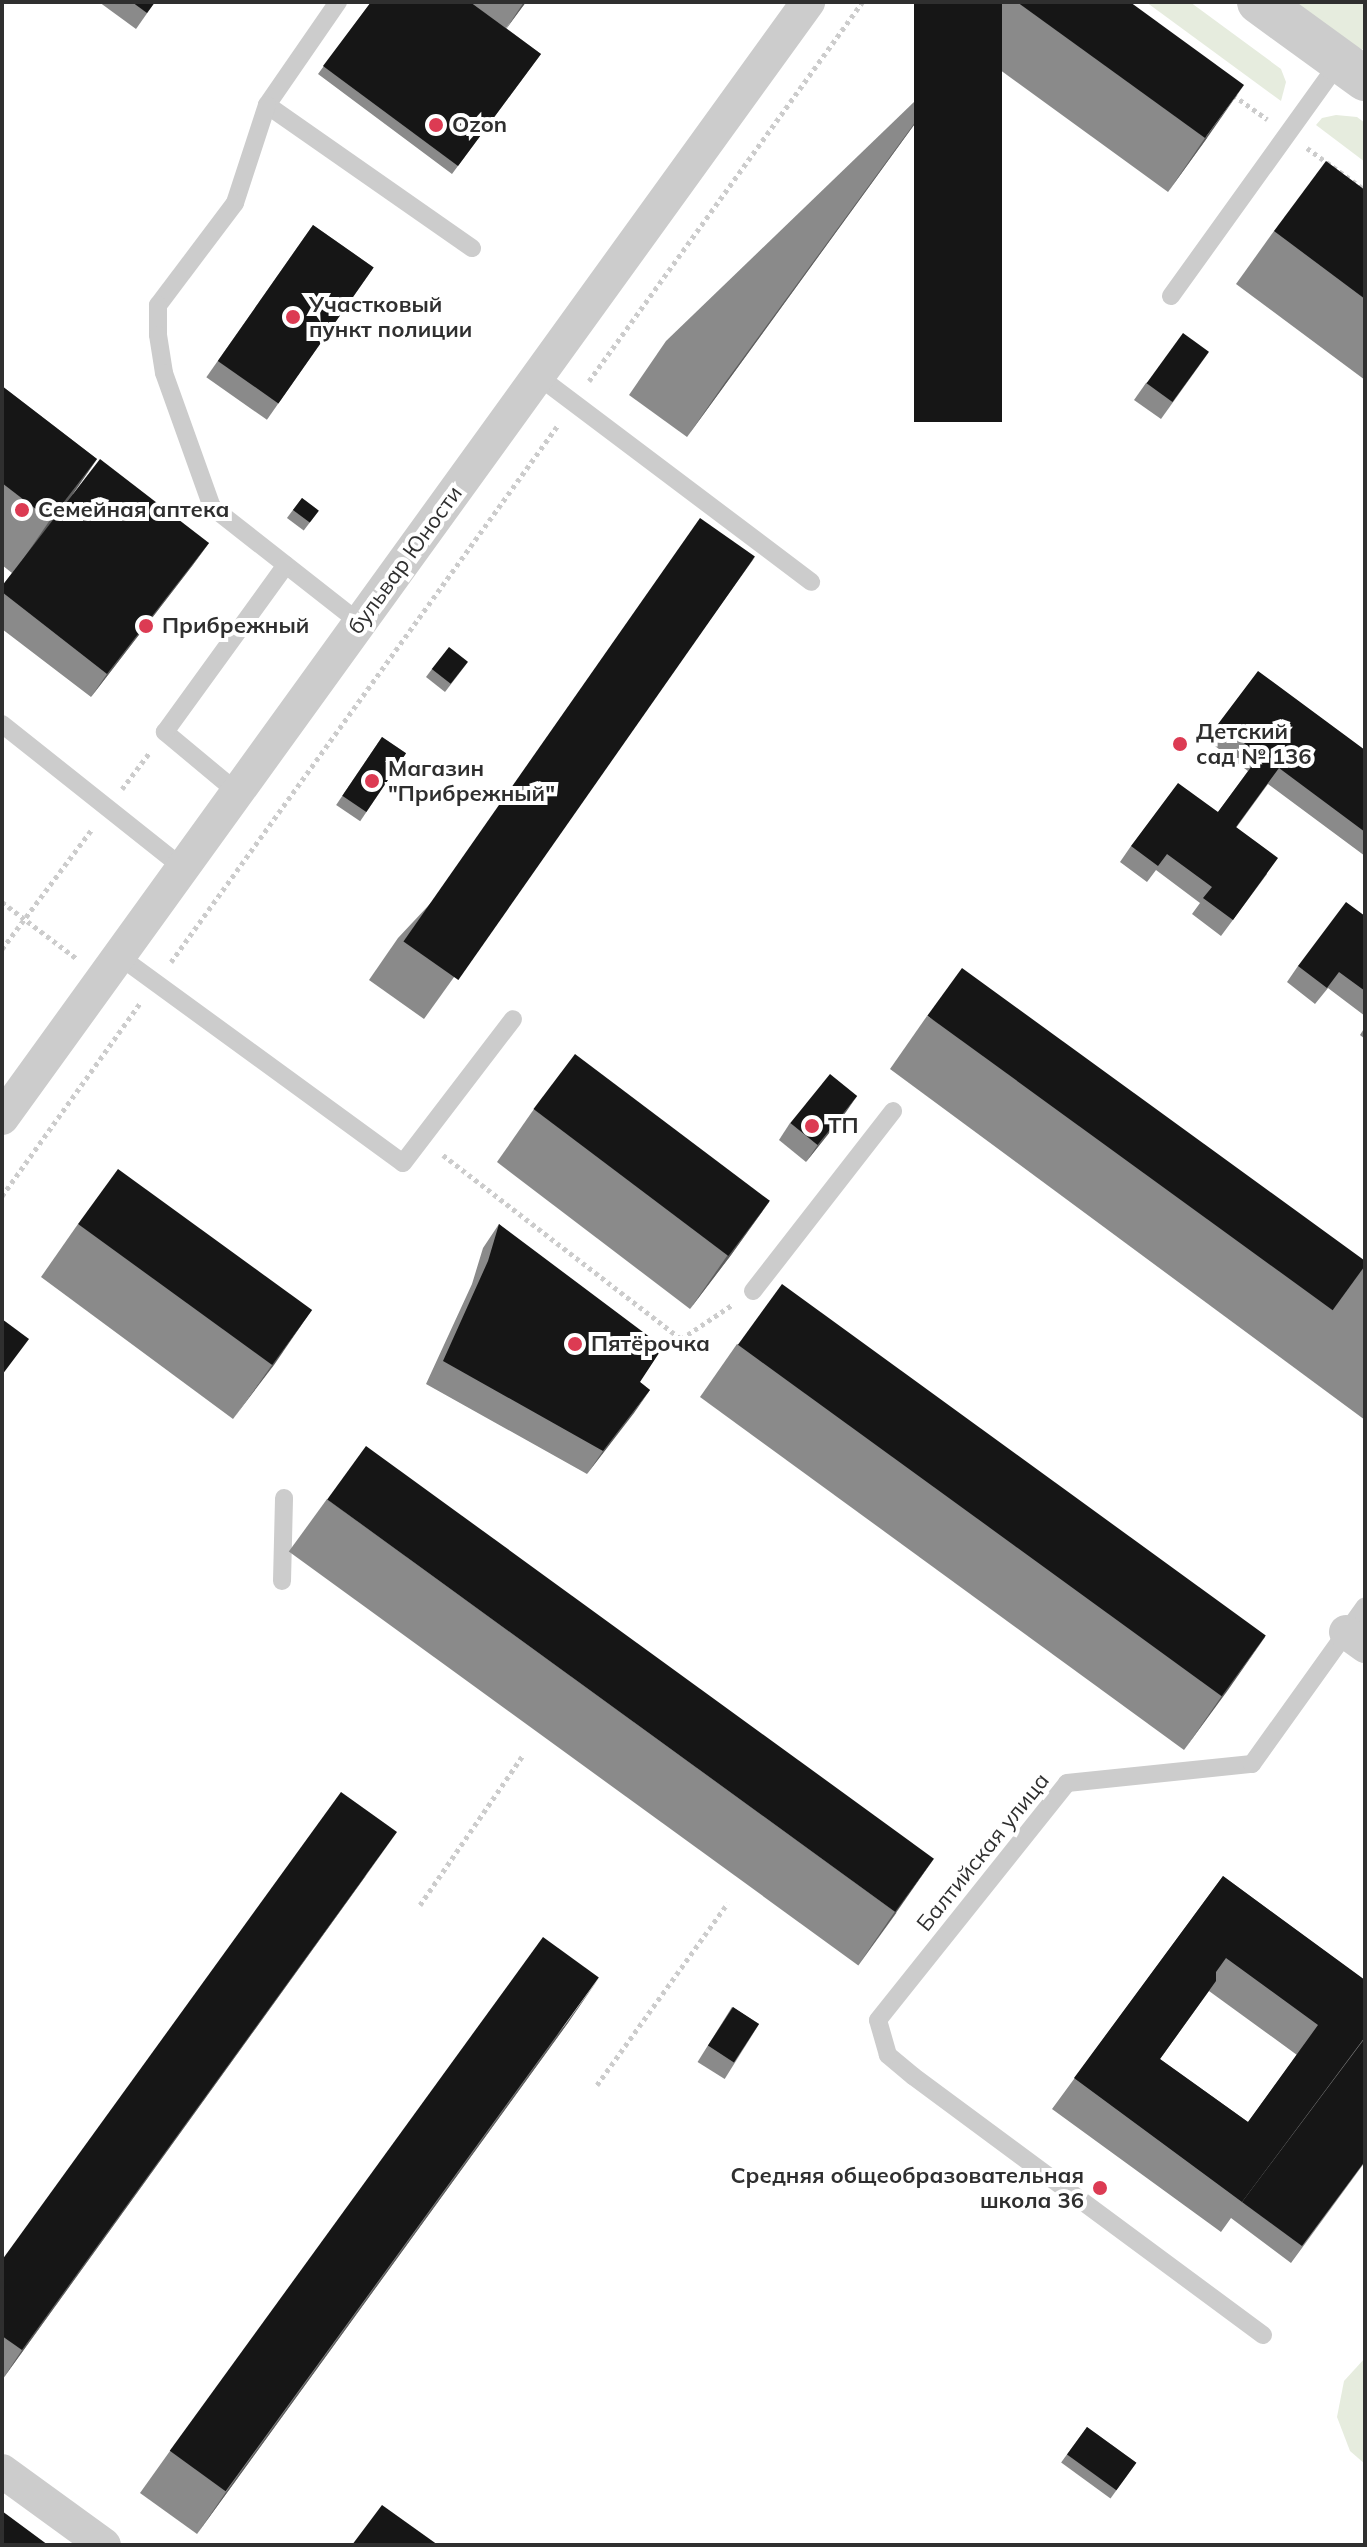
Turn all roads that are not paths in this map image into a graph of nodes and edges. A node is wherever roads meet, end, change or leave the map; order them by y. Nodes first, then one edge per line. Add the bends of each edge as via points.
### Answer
1 (338, 2) edge
2 (808, 2) edge
3 (1259, 2) edge
4 (1352, 70) edge
5 (267, 105) junction
6 (472, 248) dead end
7 (1171, 296) dead end
8 (538, 376) junction
9 (286, 565) junction
10 (811, 582) dead end
11 (360, 623) junction
12 (2, 724) edge
13 (237, 792) junction
14 (183, 868) junction
15 (103, 962) junction
16 (513, 1019) dead end
17 (893, 1111) dead end
18 (2, 1118) edge
19 (753, 1291) road end
20 (284, 1498) dead end
21 (282, 1581) dead end
22 (1359, 1628) edge
23 (1263, 2335) dead end
24 (2, 2471) edge
25 (104, 2545) edge

1 - 5 lane
2 - 8 street, бульвар Юности
3 - 4 street
4 - 7 lane via 1288,134
5 - 6 lane
5 - 9 lane via 235,203 158,305 158,335 164,373 212,507
8 - 10 lane
8 - 11 street, бульвар Юности
9 - 11 lane
9 - 13 lane via 165,732
11 - 13 street, бульвар Юности
12 - 14 lane
13 - 14 street, бульвар Юности
14 - 15 street, бульвар Юности
15 - 16 lane via 156,982 403,1163
15 - 18 street, бульвар Юности
17 - 19 lane
20 - 21 lane
22 - 23 lane, Балтийская улица via 1252,1764 1067,1783 878,2020 888,2055 913,2076
24 - 25 street

